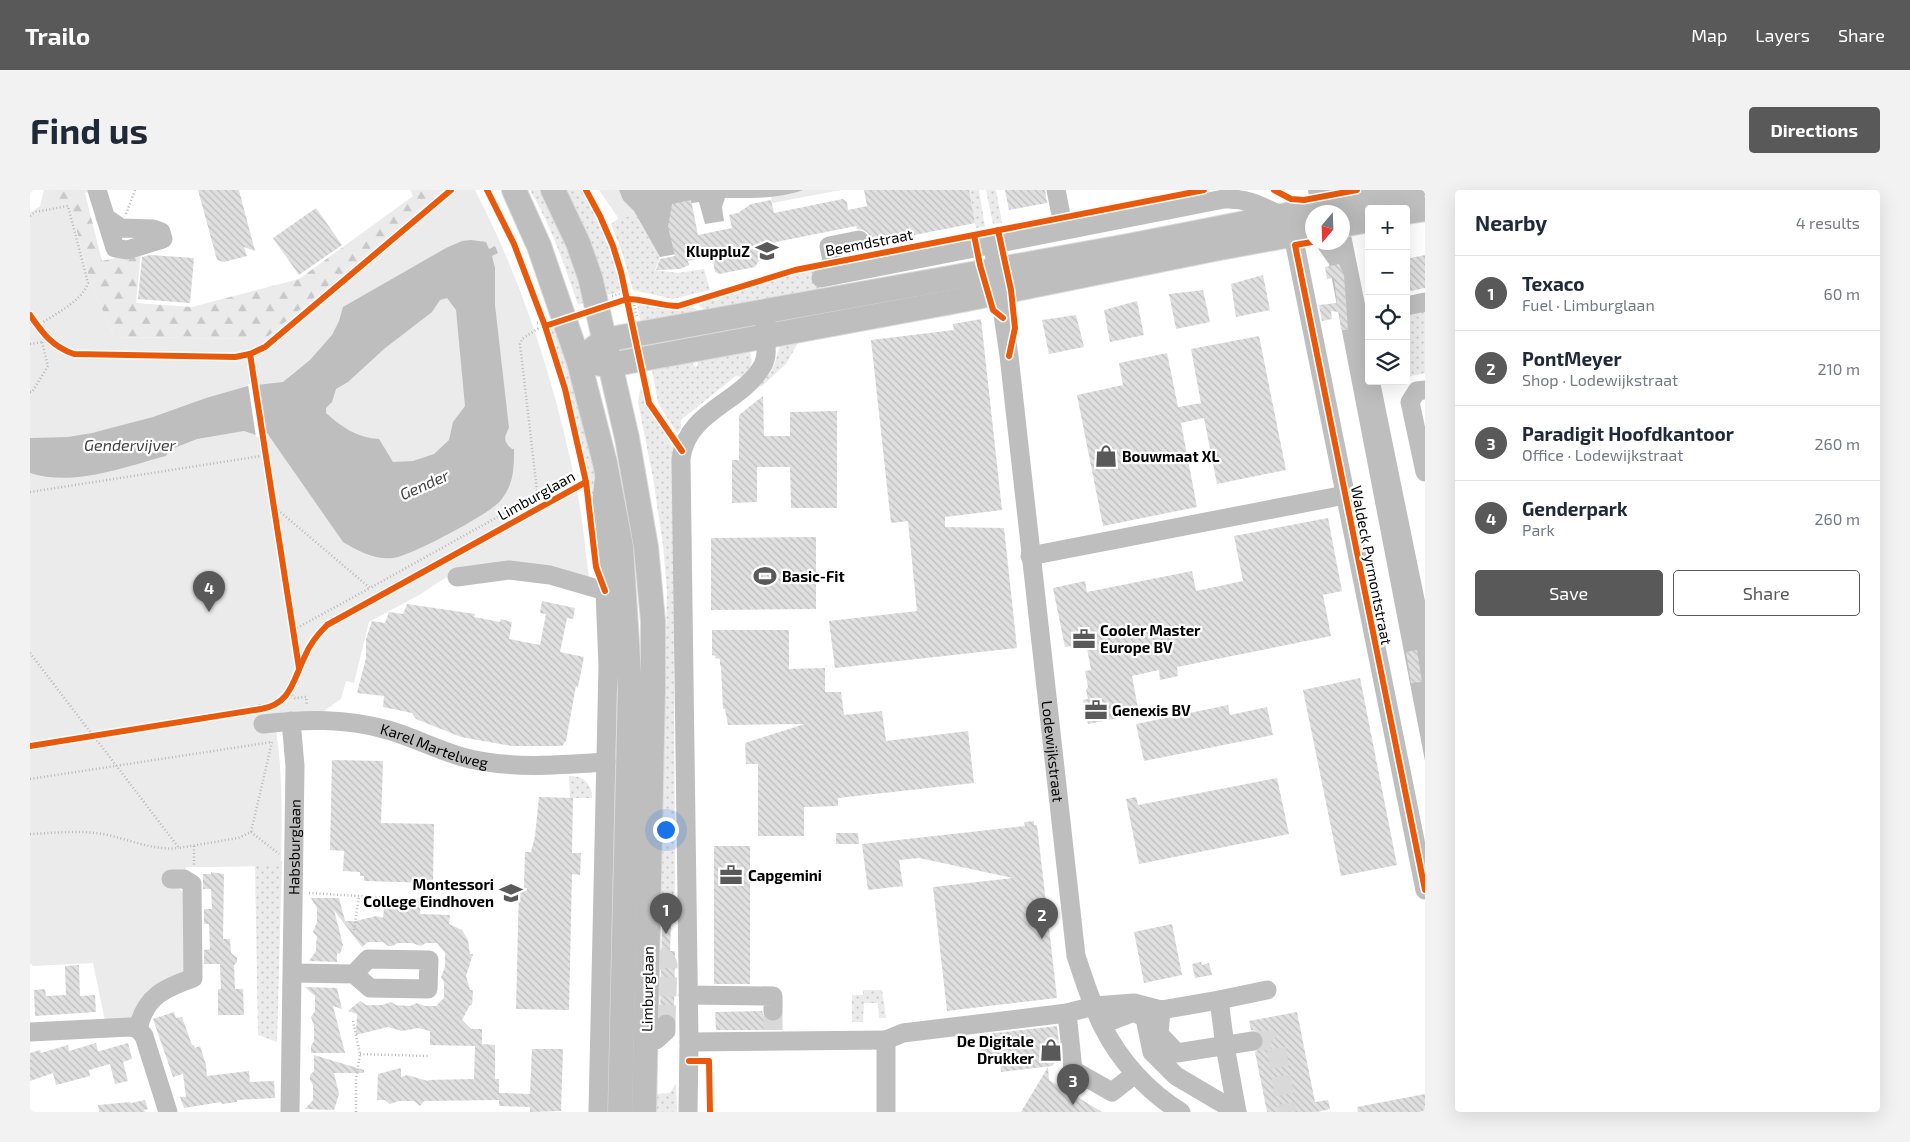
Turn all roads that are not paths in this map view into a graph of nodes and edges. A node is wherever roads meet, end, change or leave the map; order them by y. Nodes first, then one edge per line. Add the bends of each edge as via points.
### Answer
1 (97, 190) edge
2 (514, 190) edge
3 (553, 190) edge
4 (1056, 190) edge
5 (1067, 190) edge
6 (1414, 190) edge
7 (1425, 209) edge
8 (1410, 211) edge
9 (105, 216) junction
10 (1356, 217) edge
11 (1301, 225) edge
12 (1069, 229) junction
13 (859, 240) dead end
14 (993, 245) junction
15 (999, 281) junction
16 (1425, 302) edge
17 (1410, 305) edge
18 (780, 308) junction
19 (765, 335) junction
20 (605, 340) junction
21 (578, 362) junction
22 (610, 365) junction
23 (1425, 390) edge
24 (605, 463) junction
25 (1425, 472) edge
26 (1345, 495) junction
27 (1030, 556) junction
28 (457, 578) dead end
29 (605, 591) junction
30 (261, 710) dead end
31 (290, 721) junction
32 (606, 762) junction
33 (171, 879) dead end
34 (1425, 890) edge
35 (293, 972) junction
36 (354, 974) dead end
37 (1267, 990) dead end
38 (688, 995) junction
39 (1219, 1000) junction
40 (1094, 1006) junction
41 (1162, 1010) junction
42 (773, 1011) tunnel mouth
43 (1067, 1013) junction
44 (1102, 1024) junction
45 (138, 1029) junction
46 (659, 1030) tunnel mouth
47 (30, 1032) edge
48 (886, 1040) junction
49 (1253, 1041) tunnel mouth
50 (689, 1042) junction
51 (1225, 1046) junction
52 (645, 1062) junction
53 (1135, 1074) junction
54 (168, 1112) edge
55 (290, 1112) edge
56 (598, 1112) edge
57 (620, 1112) edge
58 (644, 1112) edge
59 (688, 1112) edge
60 (886, 1112) edge
61 (1181, 1112) edge
62 (1237, 1112) edge

1 - 9 street
2 - 21 main road, Limburglaan via 539,246 545,322
3 - 20 main road, Limburglaan via 590,277
4 - 12 street
5 - 12 street
6 - 10 main road
7 - 8 main road
9 - 9 street via 121,228 161,232 163,239 126,250 115,248
10 - 11 main road
11 - 12 street, Beemdstraat via 1239,198
11 - 15 main road
11 - 26 street, Waldeck Pyrmontstraat
12 - 14 street, Beemdstraat
13 - 14 street, Beemdstraat via 829,246 828,276
14 - 15 street
15 - 18 main road
15 - 19 main road via 850,321
15 - 27 street, Lodewijkstraat
16 - 17 street
18 - 19 street via 766,322
18 - 20 main road via 637,328
19 - 22 main road
19 - 38 street via 767,347 763,365 746,384 697,424 682,451
20 - 21 main road
20 - 22 main road, Limburglaan
21 - 22 main road
21 - 24 main road, Limburglaan
22 - 52 main road, Limburglaan via 627,438 646,547 652,621
23 - 25 street via 1417,391 1410,402
24 - 29 street, Limburglaan via 600,518 606,567
24 - 57 main road, Limburglaan via 621,547 630,690
26 - 27 street
26 - 34 street, Waldeck Pyrmontstraat
27 - 40 street, Lodewijkstraat via 1076,956
28 - 29 street via 509,570 550,575
29 - 32 street, Limburglaan via 608,666
30 - 31 street, Karel Martelweg
31 - 32 street, Karel Martelweg via 313,719 365,724 449,753 494,763 536,766
31 - 35 street, Habsburglaan via 295,766
32 - 56 street, Limburglaan
33 - 45 street via 184,878 192,884 193,978 170,986 154,997
35 - 36 street
35 - 55 street, Habsburglaan
37 - 39 street
38 - 42 street via 772,996
38 - 50 street
39 - 41 street
39 - 51 street
40 - 41 street via 1134,1003
40 - 43 street
40 - 44 street, Lodewijkstraat
41 - 51 street via 1159,1034 1177,1053
43 - 48 street via 903,1033
43 - 53 street via 1073,1070 1112,1092
44 - 53 street, Lodewijkstraat
44 - 62 street via 1134,1012 1144,1018 1152,1052 1176,1076
45 - 47 street
45 - 54 street via 144,1036
46 - 52 street via 656,1051
48 - 50 street via 773,1037
48 - 60 street
49 - 51 street
50 - 59 street
51 - 62 street
52 - 58 main road, Limburglaan
53 - 61 street, Lodewijkstraat

